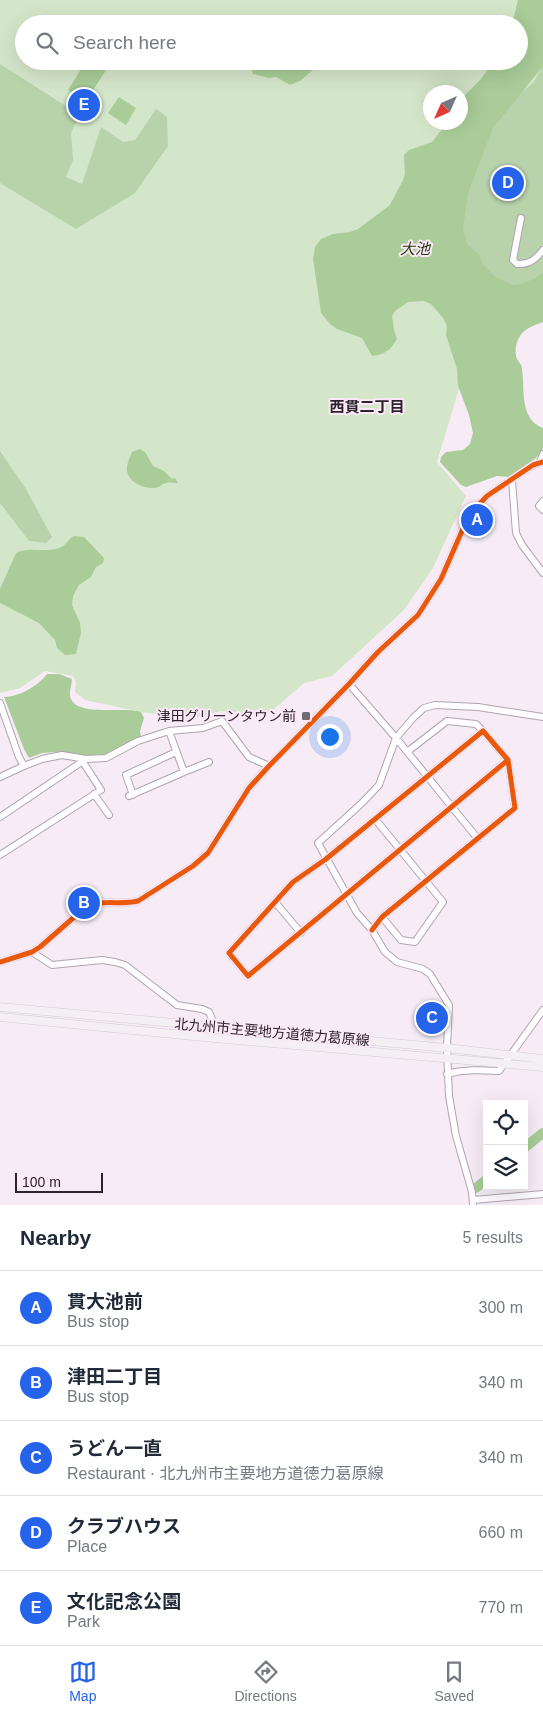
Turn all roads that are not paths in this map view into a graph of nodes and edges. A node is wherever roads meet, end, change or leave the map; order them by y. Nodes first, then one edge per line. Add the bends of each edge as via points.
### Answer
1 (521, 218) dead end
2 (543, 250) edge
3 (543, 454) edge
4 (542, 462) edge
5 (512, 480) junction
6 (543, 501) edge
7 (543, 510) edge
8 (543, 573) edge
9 (349, 684) junction
10 (0, 703) edge
11 (543, 718) edge
12 (168, 731) junction
13 (483, 731) junction
14 (396, 738) junction
15 (176, 752) junction
16 (407, 752) junction
17 (85, 760) junction
18 (508, 760) junction
19 (209, 762) dead end
20 (24, 766) junction
21 (269, 766) junction
22 (184, 772) junction
23 (0, 777) edge
24 (428, 778) junction
25 (94, 794) junction
26 (452, 807) junction
27 (109, 815) dead end
28 (0, 817) edge
29 (375, 819) junction
30 (478, 839) junction
31 (401, 850) junction
32 (0, 855) edge
33 (326, 859) junction
34 (426, 880) junction
35 (346, 895) junction
36 (275, 902) junction
37 (382, 917) junction
38 (372, 930) junction
39 (301, 933) junction
40 (32, 952) junction
41 (0, 962) edge
42 (0, 1007) edge
43 (543, 1010) edge
44 (0, 1017) edge
45 (213, 1027) junction
46 (214, 1038) junction
47 (447, 1048) junction
48 (511, 1056) junction
49 (543, 1059) edge
50 (448, 1060) junction
51 (504, 1065) junction
52 (543, 1067) edge
53 (447, 1074) junction
54 (543, 1194) edge
55 (473, 1203) edge

1 - 2 street via 513,260 517,264 527,264
3 - 4 street
4 - 5 street
5 - 8 street via 516,533
5 - 9 street via 487,496 470,515 441,579 418,615
6 - 7 street via 540,506
9 - 14 street
9 - 21 street
10 - 20 street
11 - 14 street via 478,707 436,705 424,708
12 - 15 street
12 - 17 street via 138,740 106,758
12 - 21 street via 203,728 222,721 249,757
13 - 16 street via 476,724 447,721
13 - 18 street
13 - 24 street
14 - 16 street
14 - 33 street via 379,785 318,842
15 - 22 street
15 - 22 street via 126,775 131,796
16 - 24 street
17 - 20 street via 62,755
17 - 25 street via 101,790
17 - 28 street
18 - 26 street
18 - 30 street via 515,808
19 - 22 street
20 - 23 street
21 - 40 street via 249,788 222,834 202,859 138,902 88,905
24 - 26 street
24 - 29 street
25 - 27 street
25 - 32 street
26 - 30 street
26 - 31 street
29 - 31 street
29 - 33 street
30 - 34 street
31 - 34 street
31 - 35 street
33 - 35 street
33 - 36 street via 293,882
34 - 37 street
34 - 37 street via 443,902 415,942 401,940
35 - 38 street
35 - 39 street
36 - 39 street
36 - 39 street via 229,953 248,976
37 - 38 street
38 - 47 street via 392,959 423,969 444,996 449,1004
40 - 41 street
40 - 45 street via 52,965 102,960 125,966 177,1005 209,1012
42 - 45 main road, 北九州市主要地方道徳力葛原線
43 - 48 street
44 - 46 main road, 北九州市主要地方道徳力葛原線
45 - 46 street
45 - 47 main road, 北九州市主要地方道徳力葛原線
46 - 50 main road, 北九州市主要地方道徳力葛原線
47 - 48 main road, 北九州市主要地方道徳力葛原線
47 - 50 street
48 - 49 main road, 北九州市主要地方道徳力葛原線
48 - 51 street
50 - 51 main road, 北九州市主要地方道徳力葛原線
50 - 53 street
51 - 52 main road, 北九州市主要地方道徳力葛原線
51 - 53 street via 499,1071 476,1069
53 - 55 street via 456,1136
54 - 55 street

